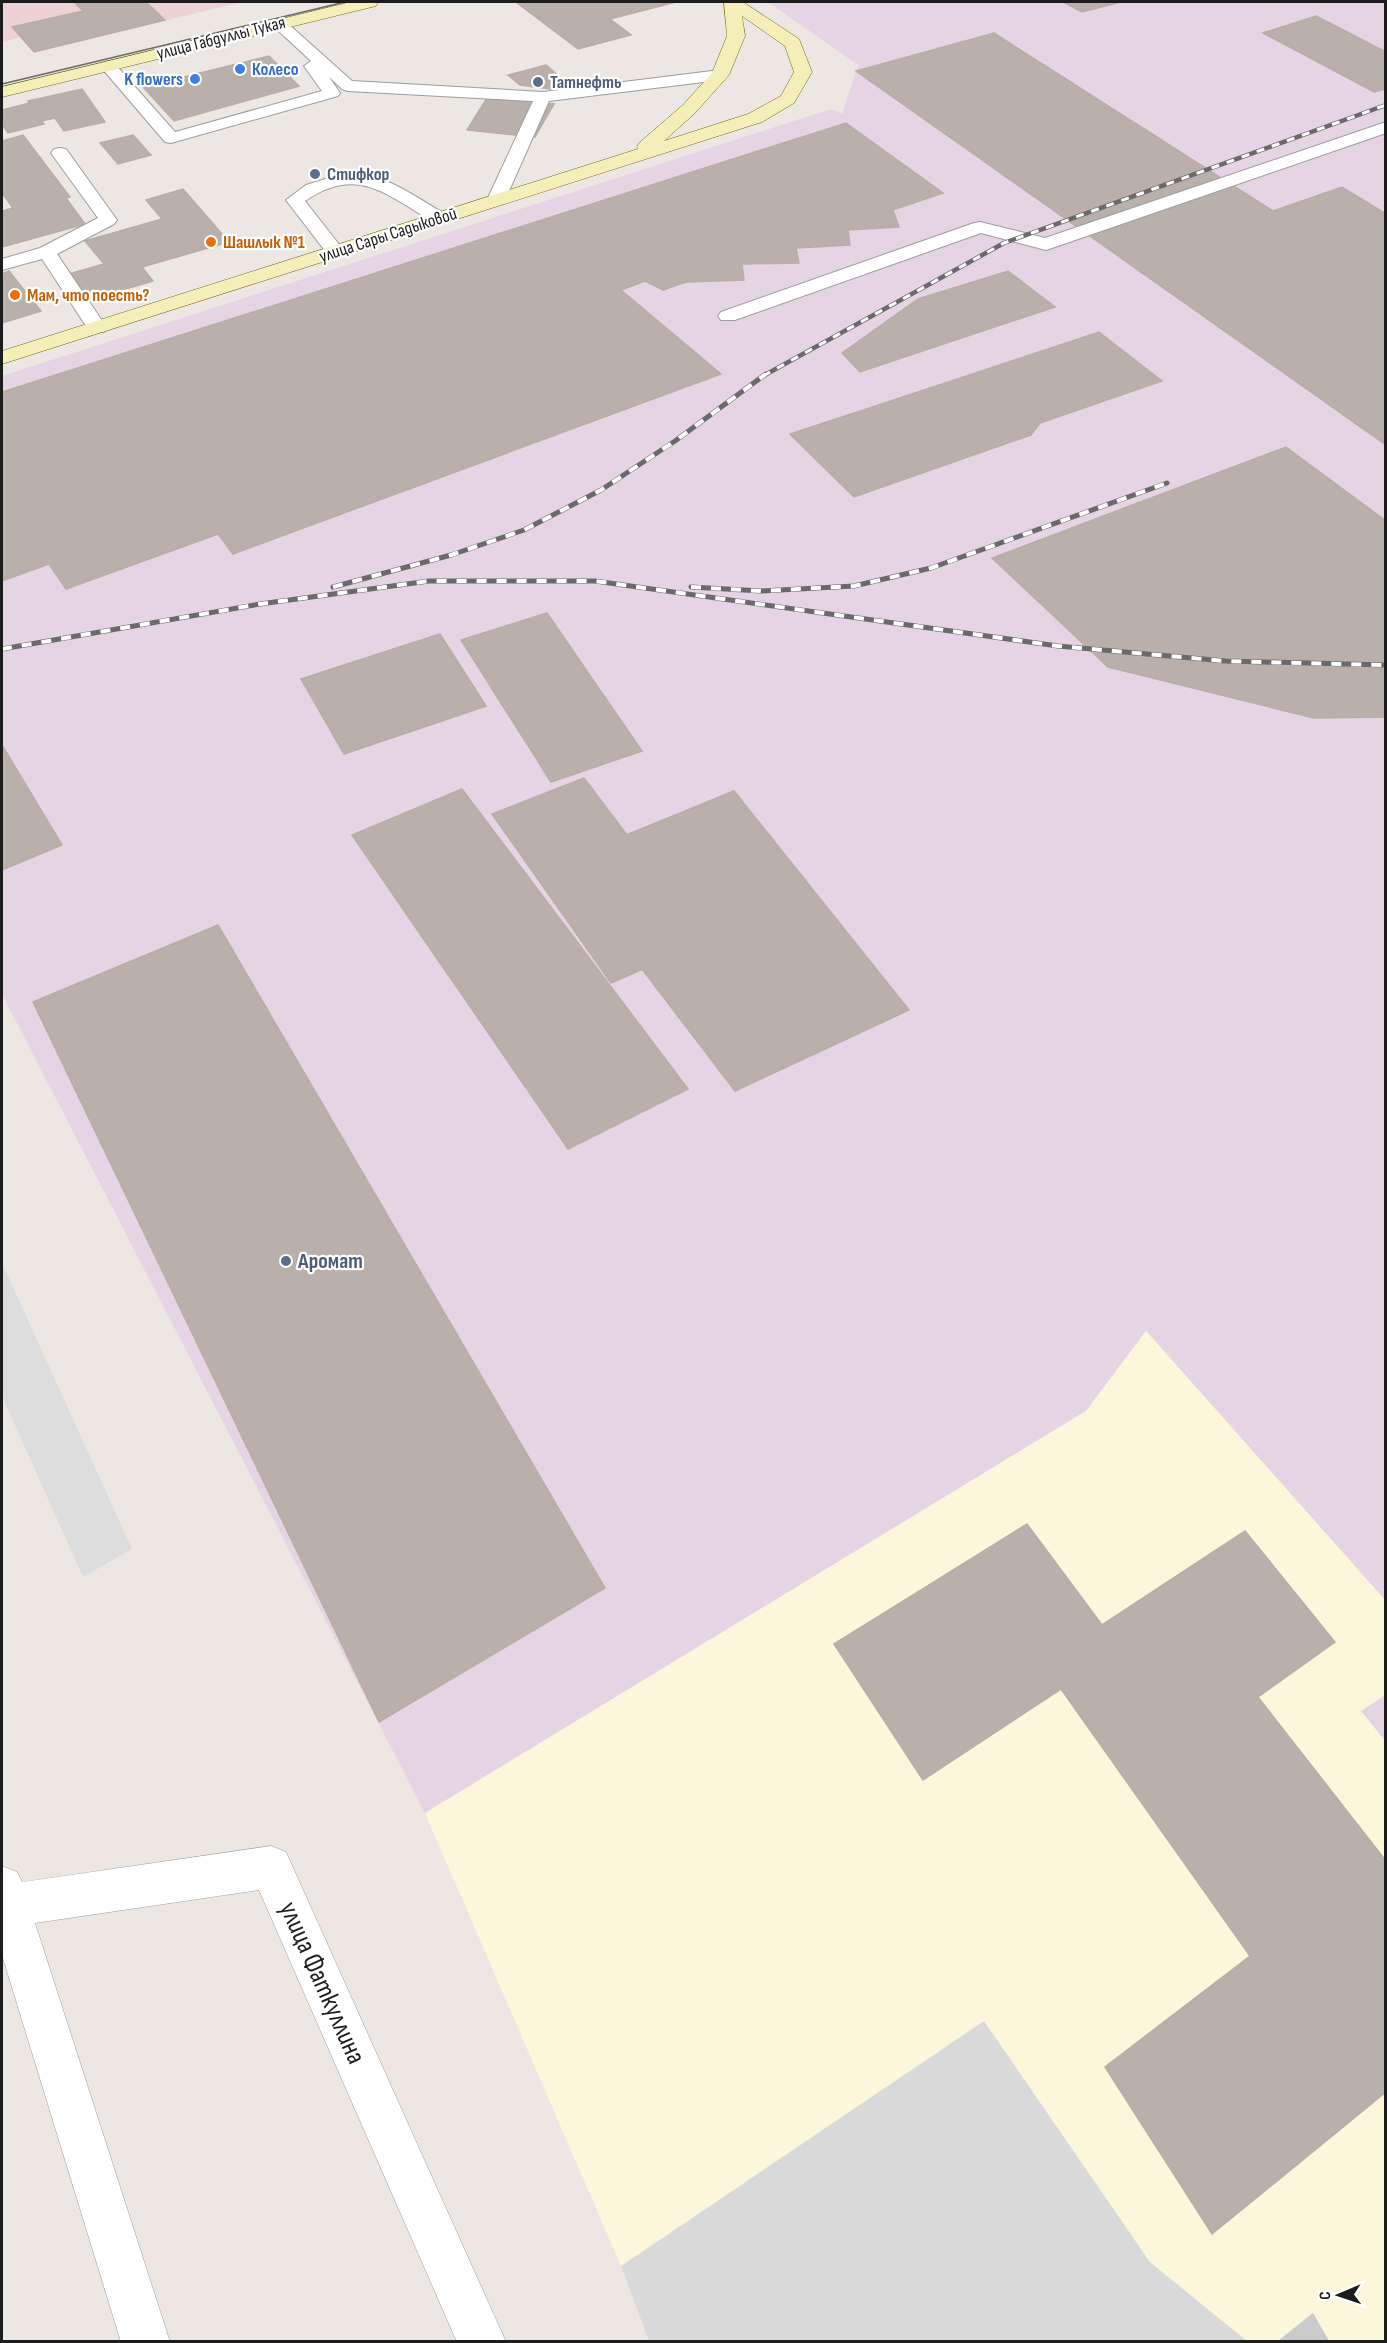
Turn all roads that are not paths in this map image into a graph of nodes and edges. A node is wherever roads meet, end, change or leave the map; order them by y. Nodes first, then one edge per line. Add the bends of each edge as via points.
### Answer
1 (370, 2) edge
2 (732, 2) edge
3 (284, 28) junction
4 (108, 66) junction
5 (720, 75) junction
6 (2, 92) edge
7 (543, 97) junction
8 (1386, 127) edge
9 (60, 153) dead end
10 (638, 154) junction
11 (496, 200) junction
12 (439, 218) junction
13 (47, 252) junction
14 (336, 252) junction
15 (2, 265) edge
16 (728, 316) dead end
17 (97, 328) junction
18 (2, 358) edge
19 (5, 1896) edge
20 (146, 2342) edge
21 (482, 2342) edge

1 - 3 street, улица Габдуллы Тукая
2 - 5 street, улица Сары Садыковой via 736,36
2 - 10 street, улица Сары Садыковой via 793,43 802,72 788,99 755,118
3 - 4 street, улица Габдуллы Тукая
3 - 4 lane via 332,93 171,138
3 - 7 lane via 348,86
4 - 6 street, улица Габдуллы Тукая
5 - 7 lane
5 - 10 street, улица Сары Садыковой
7 - 11 lane
8 - 16 lane via 1046,244 980,226
9 - 13 lane via 108,220
10 - 11 street, улица Сары Садыковой
11 - 12 street, улица Сары Садыковой
12 - 14 street, улица Сары Садыковой
12 - 14 lane via 375,181 346,177 309,189 295,200
13 - 15 lane
13 - 17 lane
14 - 17 street, улица Сары Садыковой
17 - 18 street, улица Сары Садыковой
19 - 20 street, улица Фаткуллина
19 - 21 street, улица Фаткуллина via 271,1867

